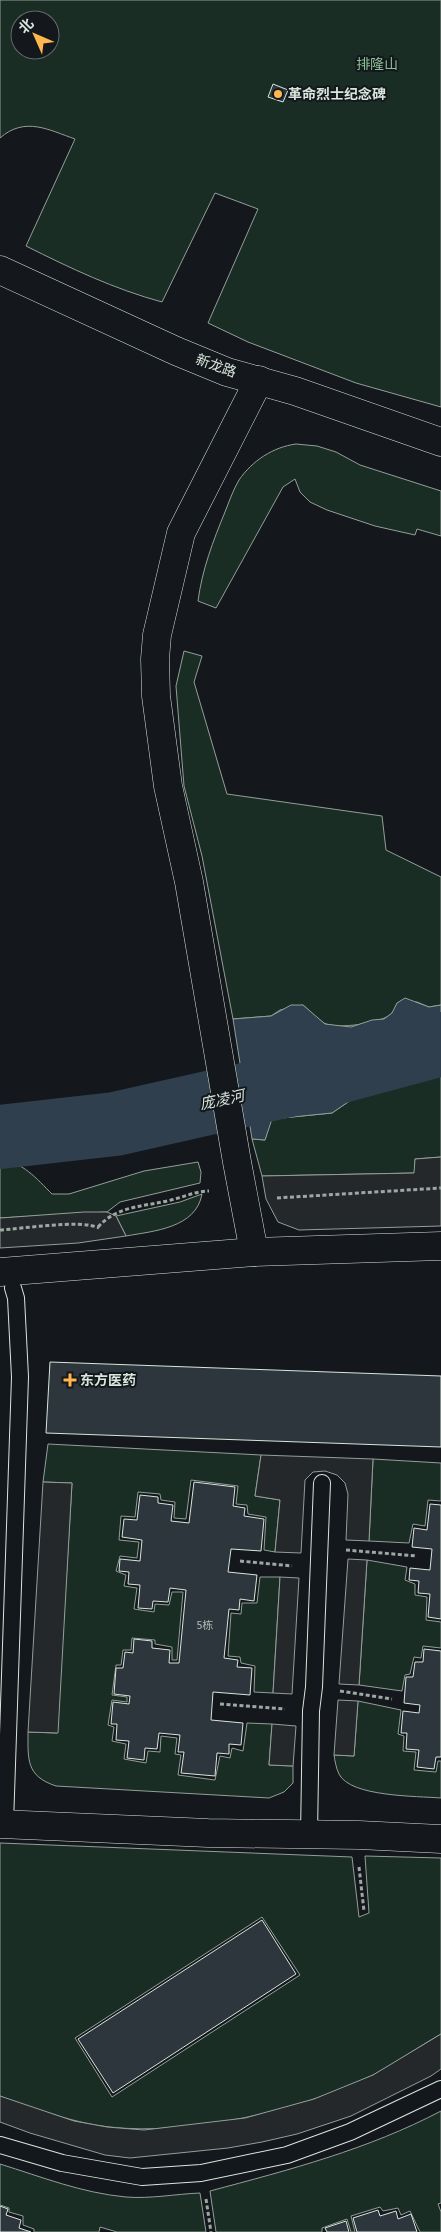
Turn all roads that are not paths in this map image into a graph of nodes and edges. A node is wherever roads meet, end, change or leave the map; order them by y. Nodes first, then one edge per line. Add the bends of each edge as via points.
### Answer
1 (0, 270) edge
2 (0, 286) edge
3 (256, 387) junction
4 (441, 442) edge
5 (441, 457) edge
6 (441, 1246) edge
7 (254, 1252) junction
8 (6, 1280) edge
9 (322, 1483) dead end
10 (2, 1824) edge
11 (308, 1835) junction
12 (441, 1839) edge
13 (441, 2088) edge
14 (0, 2145) edge

1 - 3 street, 新龙路
2 - 3 street, 新龙路 via 171,365
3 - 4 street, 新龙路
3 - 5 street, 新龙路
3 - 7 street via 181,533 156,636 156,696 168,786 189,882
6 - 7 street
7 - 8 street
8 - 10 lane via 16,1298 20,1377
9 - 11 lane
10 - 11 street via 208,1834
11 - 12 street
13 - 14 lane via 350,2132 286,2155 201,2173 142,2177 62,2163

